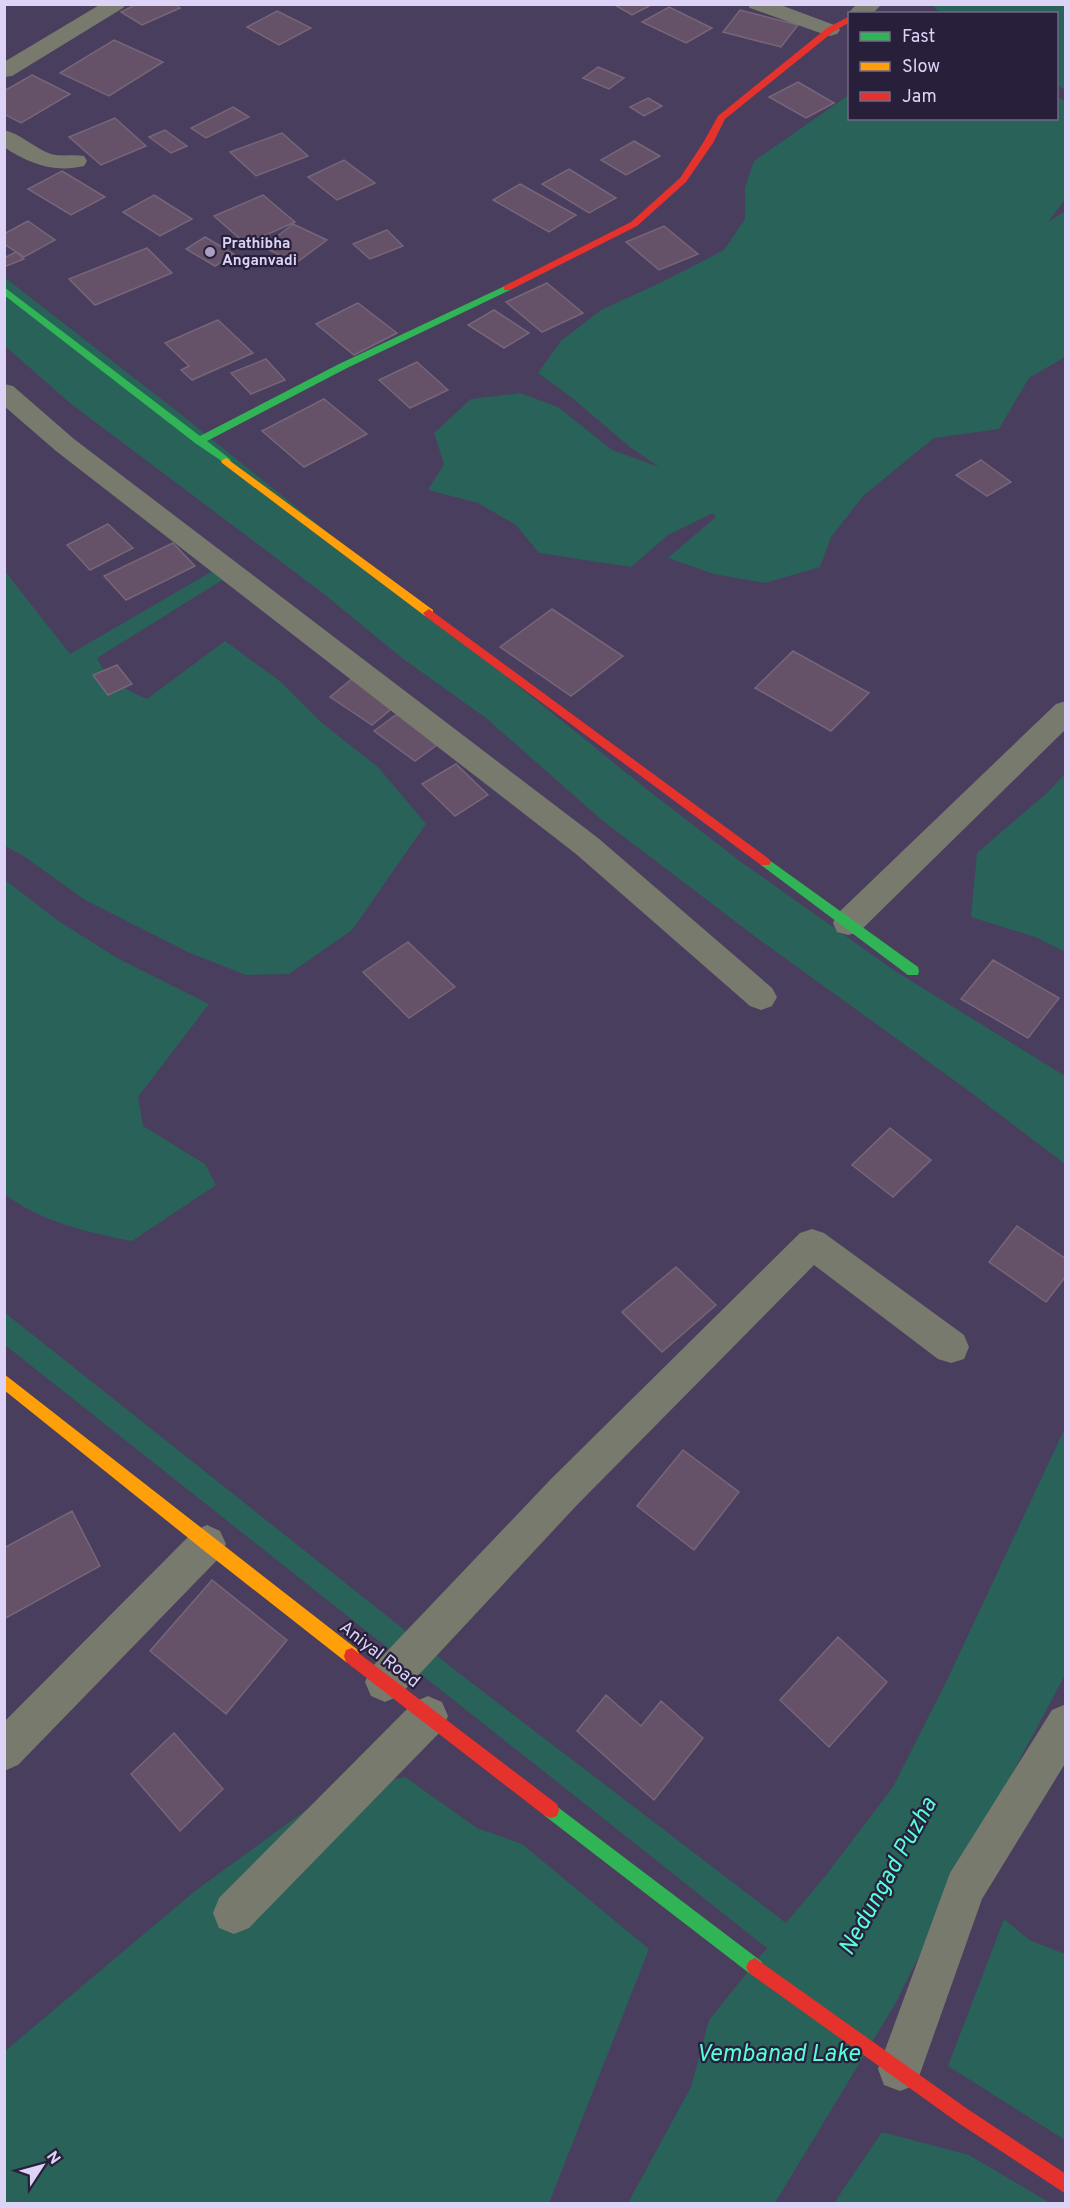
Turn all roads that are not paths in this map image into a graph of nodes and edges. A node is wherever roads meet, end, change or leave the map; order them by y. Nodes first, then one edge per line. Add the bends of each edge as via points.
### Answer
1 (116, 4) edge
2 (757, 4) edge
3 (848, 19) edge
4 (830, 30) junction
5 (4, 71) edge
6 (4, 136) edge
7 (76, 161) dead end
8 (4, 290) edge
9 (4, 392) edge
10 (199, 441) junction
11 (1065, 711) edge
12 (848, 923) junction
13 (913, 971) dead end
14 (761, 997) dead end
15 (951, 1347) dead end
16 (4, 1381) edge
17 (207, 1544) junction
18 (386, 1680) junction
19 (428, 1716) junction
20 (1065, 1724) edge
21 (4, 1751) edge
22 (234, 1913) dead end
23 (900, 2069) junction
24 (1065, 2185) edge

1 - 5 street
2 - 4 street
3 - 4 street
4 - 10 street via 720,118 683,180 634,224
6 - 7 street via 51,162
8 - 10 street
9 - 14 street via 65,445 587,846
10 - 12 street
11 - 12 street
12 - 13 street
15 - 18 street via 812,1244 564,1492
16 - 17 street, Aniyal Road
17 - 18 street, Aniyal Road
17 - 21 street
18 - 19 street, Aniyal Road
19 - 22 street
19 - 23 street, Aniyal Road via 736,1953
20 - 23 street via 965,1888
23 - 24 street, Aniyal Road

